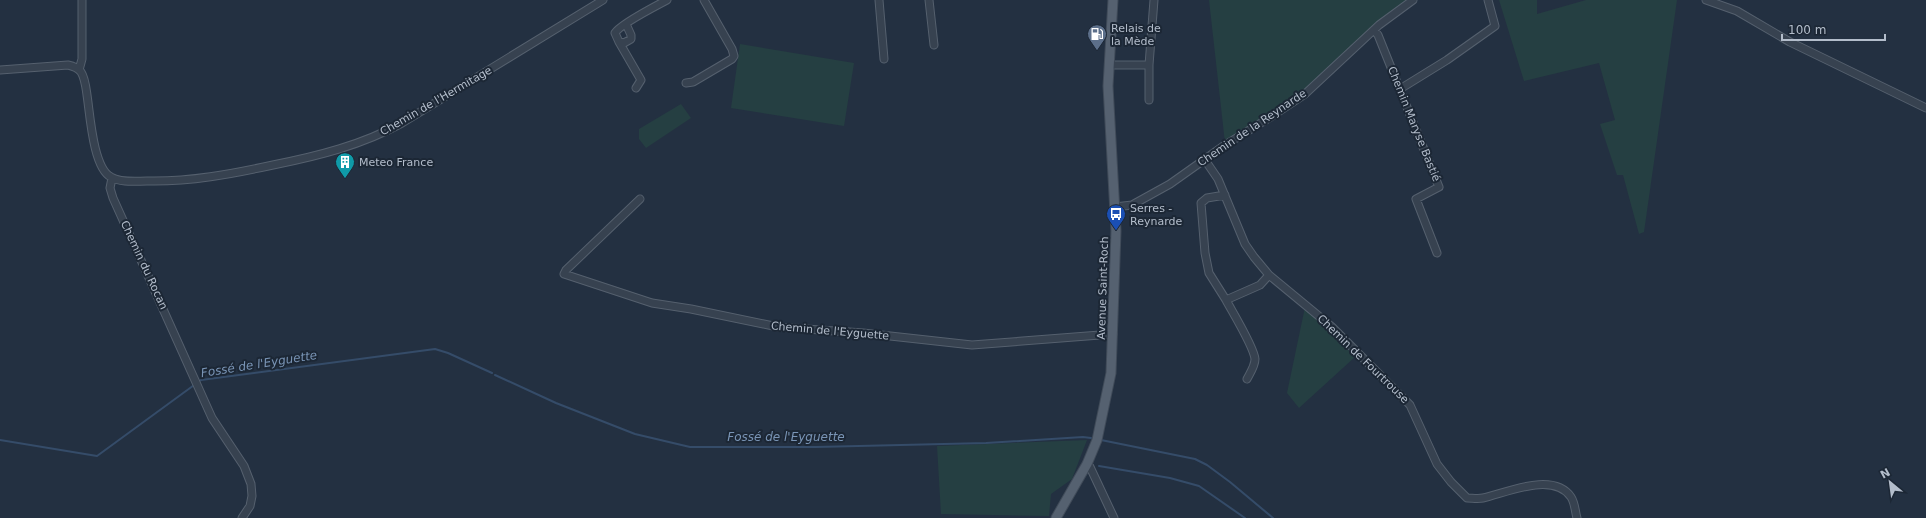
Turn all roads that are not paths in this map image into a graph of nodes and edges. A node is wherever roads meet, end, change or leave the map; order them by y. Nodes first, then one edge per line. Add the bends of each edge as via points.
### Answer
1 (82, 0) edge
2 (603, 0) edge
3 (667, 0) edge
4 (704, 0) edge
5 (879, 0) edge
6 (929, 0) edge
7 (1114, 0) edge
8 (1154, 0) edge
9 (1413, 0) edge
10 (1488, 0) edge
11 (1706, 0) edge
12 (626, 24) junction
13 (1374, 30) junction
14 (619, 42) junction
15 (934, 45) dead end
16 (884, 58) dead end
17 (1109, 65) junction
18 (1149, 65) junction
19 (0, 70) edge
20 (79, 70) junction
21 (686, 84) dead end
22 (636, 88) dead end
23 (1400, 89) junction
24 (1149, 100) dead end
25 (1926, 108) edge
26 (1205, 160) junction
27 (112, 178) junction
28 (1225, 196) junction
29 (640, 199) dead end
30 (1115, 207) junction
31 (1437, 253) dead end
32 (1269, 275) junction
33 (1226, 300) junction
34 (1113, 334) junction
35 (1247, 379) dead end
36 (1087, 464) junction
37 (242, 518) edge
38 (1056, 518) edge
39 (1114, 518) edge
40 (1577, 518) edge

1 - 20 street via 82,59
2 - 27 street, Chemin de l'Hermitage via 371,139 296,160 227,175 178,181 131,181
3 - 12 street
4 - 21 street via 734,56
5 - 16 street
6 - 15 street
7 - 17 main road, Avenue Saint-Roch
8 - 18 street
9 - 13 street, Chemin de la Reynarde
10 - 23 street via 1495,26
11 - 25 street via 1736,11 1790,42
12 - 14 street via 615,33
12 - 14 street via 630,39 624,43
13 - 23 street, Chemin Maryse Bastié
13 - 26 street, Chemin de la Reynarde via 1305,94
14 - 22 street via 641,80
17 - 18 street
17 - 30 main road, Avenue Saint-Roch
18 - 24 street
19 - 20 street via 68,65
20 - 27 street via 86,90 101,166
23 - 31 street, Chemin Maryse Bastié via 1439,187 1416,199
26 - 28 street, Chemin de Fourtrouse
26 - 30 street, Chemin de la Reynarde via 1135,203
27 - 37 street, Chemin du Rocan via 110,188 113,198 212,418 244,466 251,484 250,506
28 - 32 street, Chemin de Fourtrouse via 1248,250
28 - 33 street via 1208,198 1201,202 1209,273
29 - 34 street, Chemin de l'Eyguette via 564,274 652,303 690,308 778,327 972,344
30 - 34 main road, Avenue Saint-Roch
32 - 33 street via 1260,285
32 - 40 street, Chemin de Fourtrouse via 1332,327 1410,405 1437,464 1467,498 1482,498 1540,484 1566,492 1571,497
33 - 35 street via 1255,359
34 - 36 main road, Avenue Saint-Roch via 1111,374 1105,405 1097,440
36 - 38 main road, Avenue Saint-Roch
36 - 39 street

